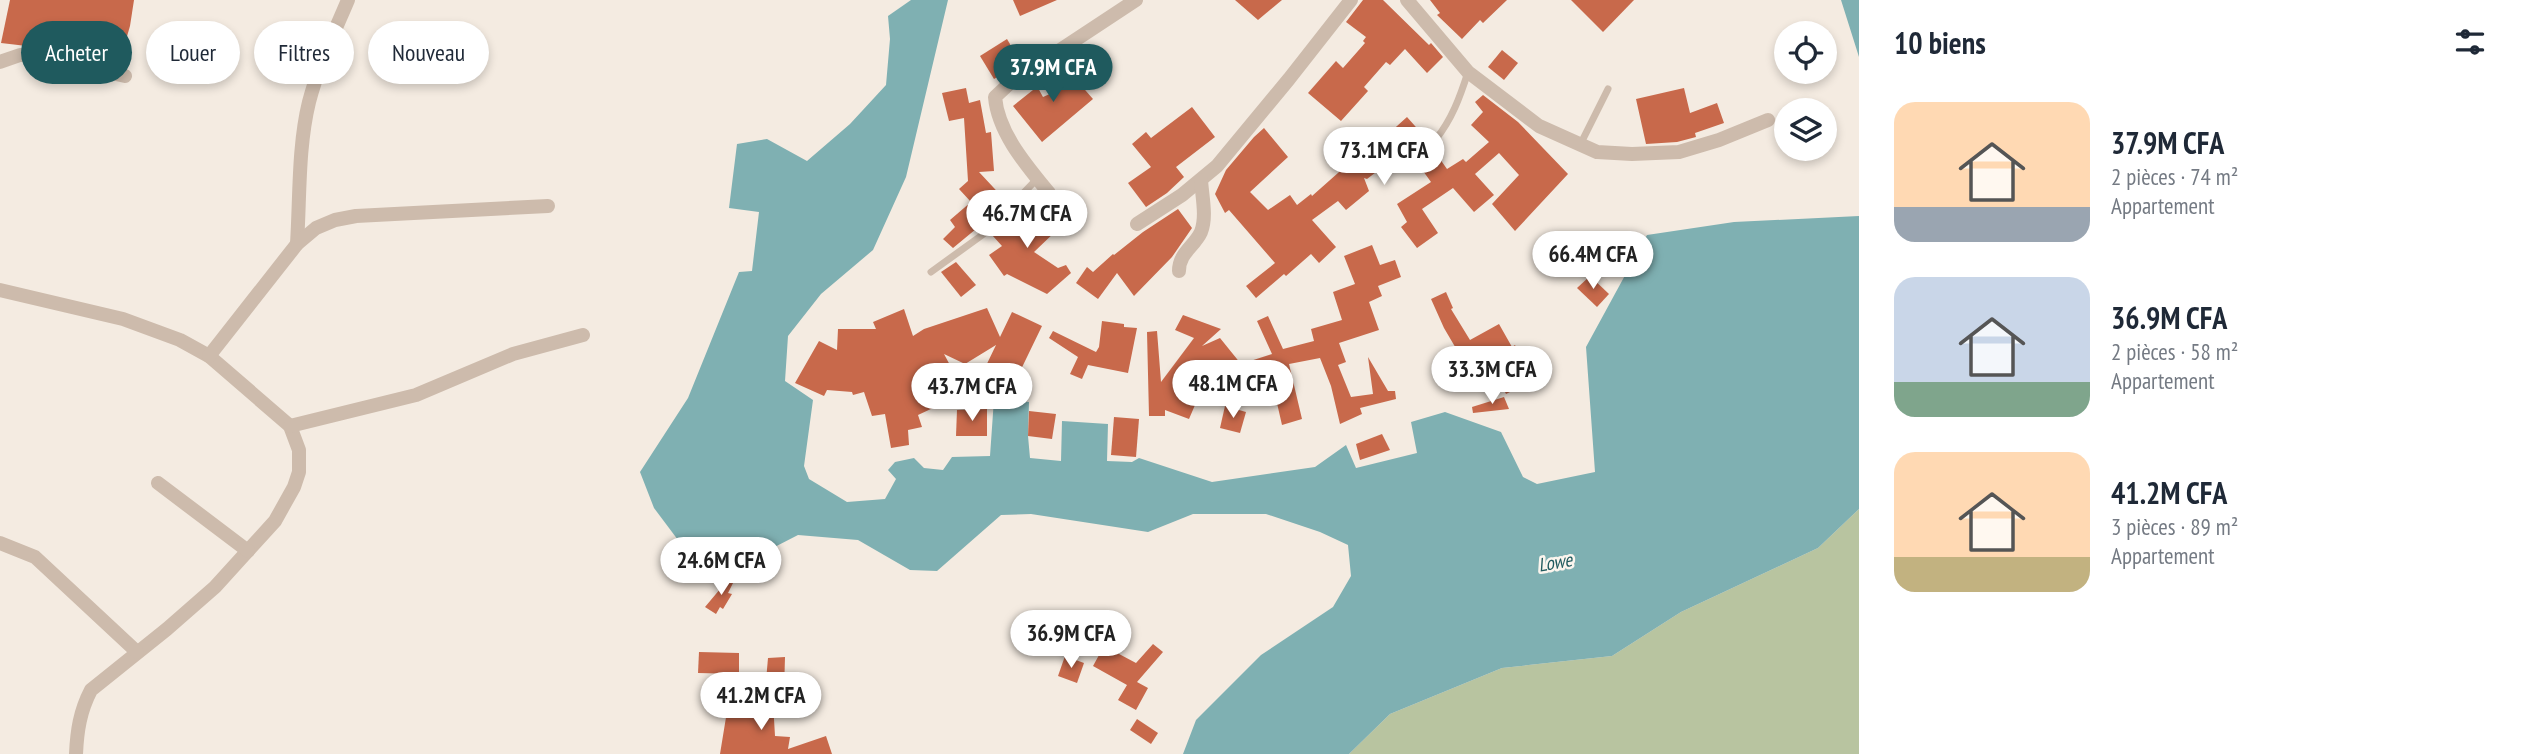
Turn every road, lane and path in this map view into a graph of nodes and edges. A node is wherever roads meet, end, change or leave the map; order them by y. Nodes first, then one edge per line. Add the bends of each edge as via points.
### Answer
1 (348, 0) edge
2 (1136, 0) edge
3 (1351, 0) edge
4 (1407, 0) edge
5 (21, 55) edge
6 (0, 62) edge
7 (1468, 72) junction
8 (1608, 89) dead end
9 (1768, 120) dead end
10 (1436, 139) dead end
11 (1580, 145) junction
12 (1037, 178) junction
13 (1201, 180) junction
14 (1049, 194) dead end
15 (548, 206) dead end
16 (1137, 224) dead end
17 (297, 243) junction
18 (1179, 271) dead end
19 (931, 272) dead end
20 (0, 290) edge
21 (583, 335) dead end
22 (209, 356) junction
23 (290, 426) junction
24 (158, 484) dead end
25 (0, 543) edge
26 (248, 551) junction
27 (137, 652) junction
28 (76, 754) edge

1 - 17 street via 309,102
2 - 12 street via 995,97 1003,128
3 - 13 street
4 - 7 street
5 - 6 street
7 - 10 lane via 1457,104
7 - 11 street via 1539,126
8 - 11 lane
9 - 11 street via 1679,152 1597,152
12 - 14 street
12 - 19 lane via 985,233
13 - 16 street
13 - 18 street via 1201,231 1180,257
15 - 17 street via 356,216 316,228
17 - 22 street
20 - 22 street via 123,319 170,335
21 - 23 street via 513,354 415,395
22 - 23 street
23 - 26 street via 299,450 294,487 275,521
24 - 26 street
25 - 27 street via 35,557
26 - 27 street via 205,596
27 - 28 street via 91,690 83,704

